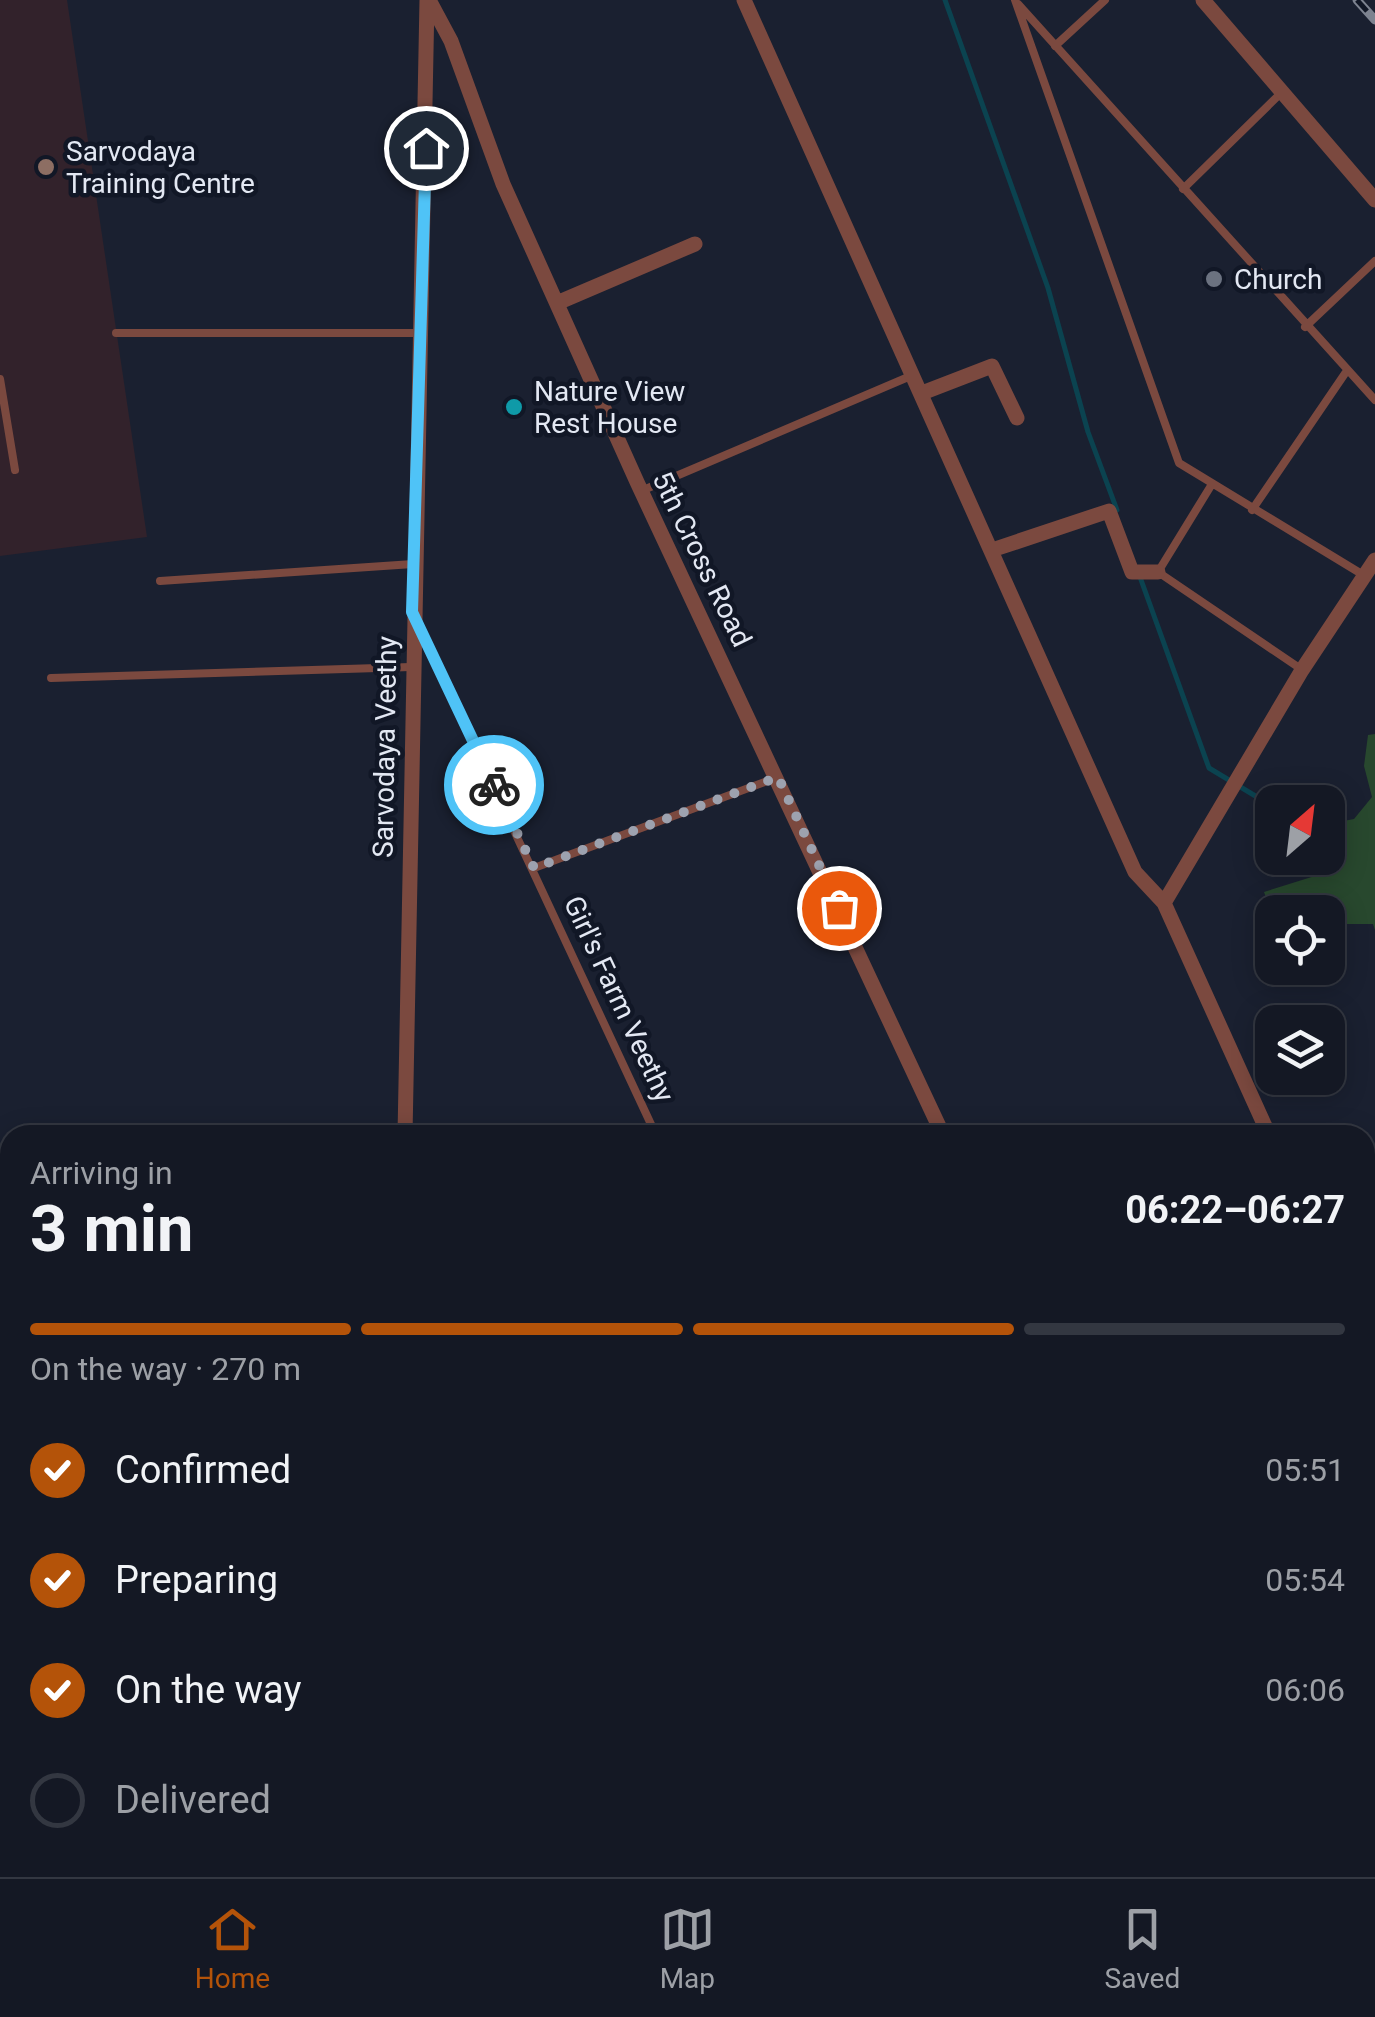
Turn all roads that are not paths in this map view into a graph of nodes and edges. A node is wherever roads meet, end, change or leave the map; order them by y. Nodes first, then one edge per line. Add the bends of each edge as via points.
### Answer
1 (428, 0) edge
2 (744, 0) edge
3 (1015, 0) edge
4 (1106, 0) edge
5 (1203, 0) edge
6 (1055, 46) junction
7 (1282, 92) junction
8 (1183, 189) junction
9 (1375, 200) edge
10 (695, 244) dead end
11 (1375, 261) edge
12 (557, 303) junction
13 (1305, 327) junction
14 (116, 333) dead end
15 (421, 333) junction
16 (1346, 372) junction
17 (914, 374) junction
18 (0, 379) edge
19 (922, 393) junction
20 (1375, 400) edge
21 (1017, 418) dead end
22 (14, 470) dead end
23 (1212, 484) junction
24 (641, 491) junction
25 (1252, 510) junction
26 (992, 550) junction
27 (1375, 560) edge
28 (413, 564) junction
29 (1158, 572) junction
30 (1365, 576) junction
31 (160, 581) dead end
32 (412, 612) junction
33 (411, 667) junction
34 (1302, 670) junction
35 (51, 678) dead end
36 (778, 777) junction
37 (534, 868) junction
38 (1164, 903) junction
39 (404, 1125) edge
40 (651, 1125) edge
41 (938, 1125) edge
42 (1264, 1125) edge

1 - 12 street, 5th Cross Road via 451,41
1 - 15 street, Sarvodaya Veethy
2 - 17 street
3 - 6 lane
3 - 23 lane via 1180,463
4 - 6 lane
5 - 7 street
6 - 8 lane
7 - 8 lane
7 - 9 street
8 - 13 lane
10 - 12 street
11 - 13 lane
12 - 24 street, 5th Cross Road
13 - 16 lane
14 - 15 lane
15 - 28 street, Sarvodaya Veethy
16 - 20 lane
16 - 25 lane
17 - 19 street
17 - 24 lane
18 - 22 lane
19 - 21 street via 992,366
19 - 26 street
23 - 25 lane
23 - 29 lane
24 - 36 street, 5th Cross Road
25 - 30 lane
26 - 29 street via 1109,511 1132,572
26 - 38 street via 1135,872
27 - 30 street
28 - 31 lane
28 - 32 street, Sarvodaya Veethy
29 - 34 lane
30 - 34 street
32 - 33 street, Sarvodaya Veethy
32 - 37 lane, Girl's Farm Veethy
33 - 35 lane
33 - 39 street, Sarvodaya Veethy
34 - 38 street
36 - 37 lane
36 - 41 street, 5th Cross Road
37 - 40 lane, Girl's Farm Veethy
38 - 42 street

